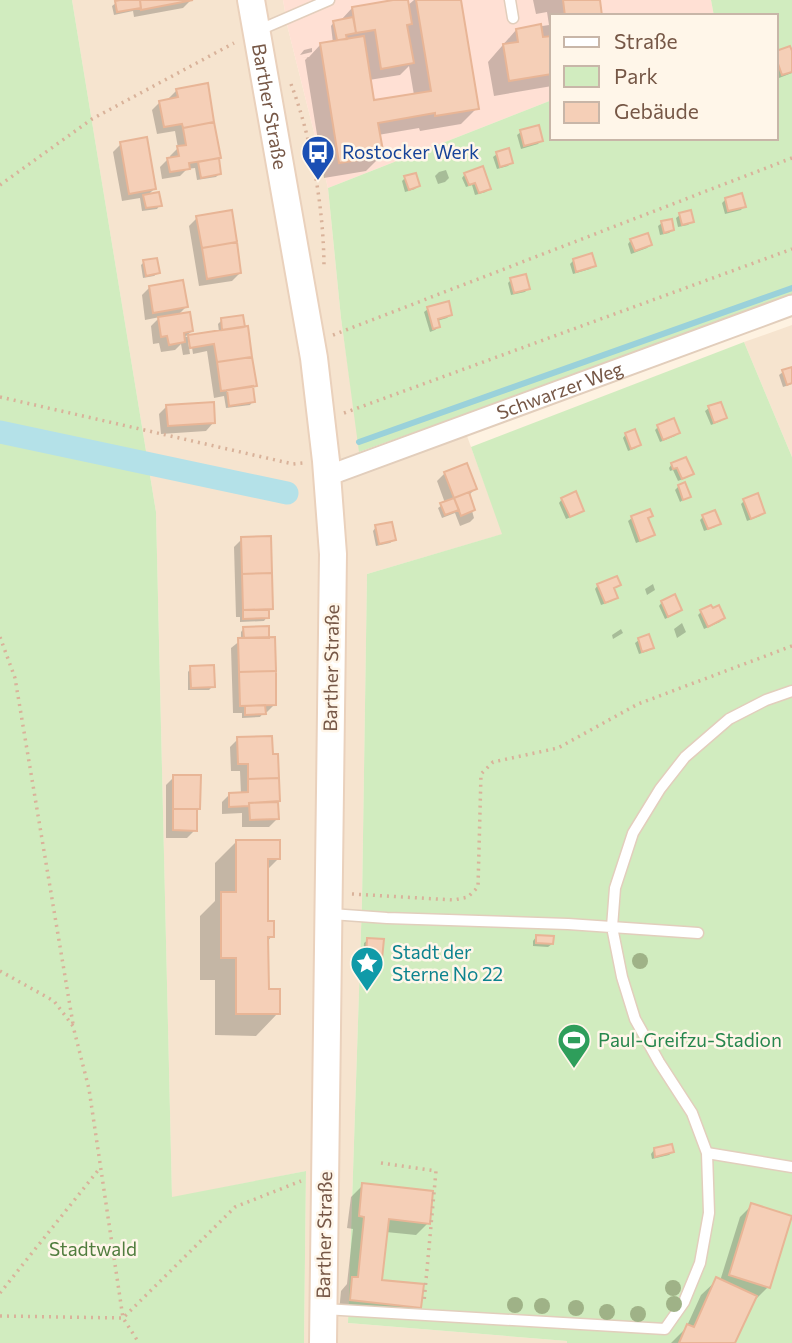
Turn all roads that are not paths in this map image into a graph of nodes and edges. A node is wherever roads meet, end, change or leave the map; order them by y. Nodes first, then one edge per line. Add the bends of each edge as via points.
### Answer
1 (251, 0) edge
2 (329, 0) edge
3 (510, 0) edge
4 (513, 18) dead end
5 (257, 32) junction
6 (792, 305) edge
7 (327, 468) junction
8 (792, 691) edge
9 (327, 914) junction
10 (612, 927) junction
11 (698, 933) dead end
12 (707, 1153) junction
13 (792, 1167) edge
14 (323, 1309) junction
15 (323, 1343) edge

1 - 5 street, Barther Straße
2 - 5 lane
3 - 4 lane
5 - 7 street, Barther Straße via 314,358
6 - 7 street, Schwarzer Weg
7 - 9 street, Barther Straße via 332,554
8 - 10 lane via 729,719 685,757 660,789 633,833 615,888
9 - 10 lane
9 - 14 street, Barther Straße
10 - 11 lane
10 - 12 lane via 635,1019 692,1113
12 - 13 lane
12 - 14 lane via 709,1213 700,1264 684,1302 665,1329
14 - 15 street, Barther Straße

